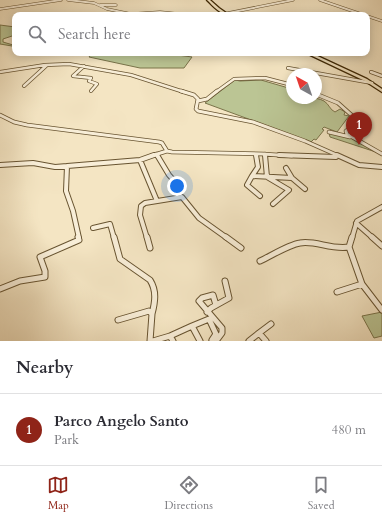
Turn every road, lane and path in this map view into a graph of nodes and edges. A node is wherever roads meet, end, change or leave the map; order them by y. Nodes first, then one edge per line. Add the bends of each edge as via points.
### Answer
1 (61, 0) edge
2 (68, 0) edge
3 (208, 0) edge
4 (292, 0) edge
5 (320, 0) edge
6 (99, 5) junction
7 (108, 5) junction
8 (116, 5) dead end
9 (119, 8) dead end
10 (0, 9) edge
11 (122, 12) edge
12 (224, 12) edge
13 (236, 12) edge
14 (355, 12) edge
15 (370, 17) edge
16 (382, 21) edge
17 (315, 56) edge
18 (47, 65) junction
19 (84, 66) junction
20 (0, 72) edge
21 (371, 72) dead end
22 (322, 74) edge
23 (382, 76) edge
24 (286, 83) edge
25 (372, 84) junction
26 (24, 86) dead end
27 (382, 86) edge
28 (377, 87) junction
29 (91, 91) dead end
30 (382, 91) edge
31 (322, 96) edge
32 (198, 99) junction
33 (1, 116) edge
34 (329, 132) dead end
35 (351, 137) junction
36 (167, 151) junction
37 (156, 154) junction
38 (256, 154) junction
39 (265, 154) junction
40 (382, 154) edge
41 (344, 159) junction
42 (140, 160) junction
43 (0, 165) edge
44 (67, 166) junction
45 (382, 167) edge
46 (286, 168) dead end
47 (252, 176) junction
48 (267, 177) junction
49 (292, 178) junction
50 (178, 185) dead end
51 (305, 189) dead end
52 (260, 196) dead end
53 (157, 201) junction
54 (273, 204) dead end
55 (382, 208) edge
56 (356, 223) junction
57 (93, 228) dead end
58 (382, 246) edge
59 (349, 247) junction
60 (150, 248) dead end
61 (241, 248) dead end
62 (260, 261) dead end
63 (225, 281) dead end
64 (362, 284) junction
65 (0, 289) edge
66 (337, 292) dead end
67 (216, 305) junction
68 (382, 310) edge
69 (207, 312) junction
70 (152, 314) junction
71 (118, 320) dead end
72 (271, 324) dead end
73 (192, 326) junction
74 (259, 333) junction
75 (172, 338) edge
76 (152, 341) edge
77 (200, 341) edge
78 (213, 341) edge
79 (249, 341) edge
80 (266, 341) edge

1 - 10 street
2 - 6 street
3 - 12 main road
4 - 13 street
5 - 14 street
6 - 7 street
6 - 11 street
7 - 8 street
7 - 9 street
15 - 16 street
17 - 25 main road
18 - 19 street via 65,63
18 - 20 street
18 - 26 street
19 - 29 street via 73,76 91,78 89,81 97,84
19 - 32 street via 131,75 190,94
21 - 23 street
22 - 25 street
24 - 32 street via 265,78 234,79 207,99
25 - 28 main road
27 - 28 street
28 - 30 main road
31 - 35 street via 338,103 357,120 356,124 346,131
32 - 41 street via 198,112 253,122
33 - 36 street via 28,125 158,142 162,143
34 - 35 street
35 - 40 street
36 - 37 street
36 - 38 street
37 - 42 street
37 - 50 street
38 - 39 street
38 - 47 street via 258,167
39 - 41 street via 329,156
39 - 48 street
41 - 45 street via 359,165
42 - 44 street
42 - 53 street
43 - 44 street via 33,163
44 - 65 street via 66,191 79,240 40,257 45,277 20,281
46 - 49 street
47 - 48 street
47 - 52 street via 247,185
48 - 49 street
48 - 54 street via 289,190
49 - 51 street
53 - 60 street via 143,204 140,212
53 - 61 street via 182,197 199,218
55 - 56 street
56 - 58 street
56 - 59 street
57 - 70 street via 110,224 120,259 153,284 155,296
59 - 62 street via 328,248 299,243
59 - 64 street
63 - 67 street via 229,298
64 - 66 street
64 - 68 street
67 - 69 street
67 - 69 street via 213,295 202,298 199,301
69 - 78 street via 222,330
70 - 71 street via 149,311
70 - 76 street
72 - 74 street
73 - 75 street
73 - 77 street
73 - 78 street via 208,319 216,331
74 - 79 street
74 - 80 street
75 - 76 street

